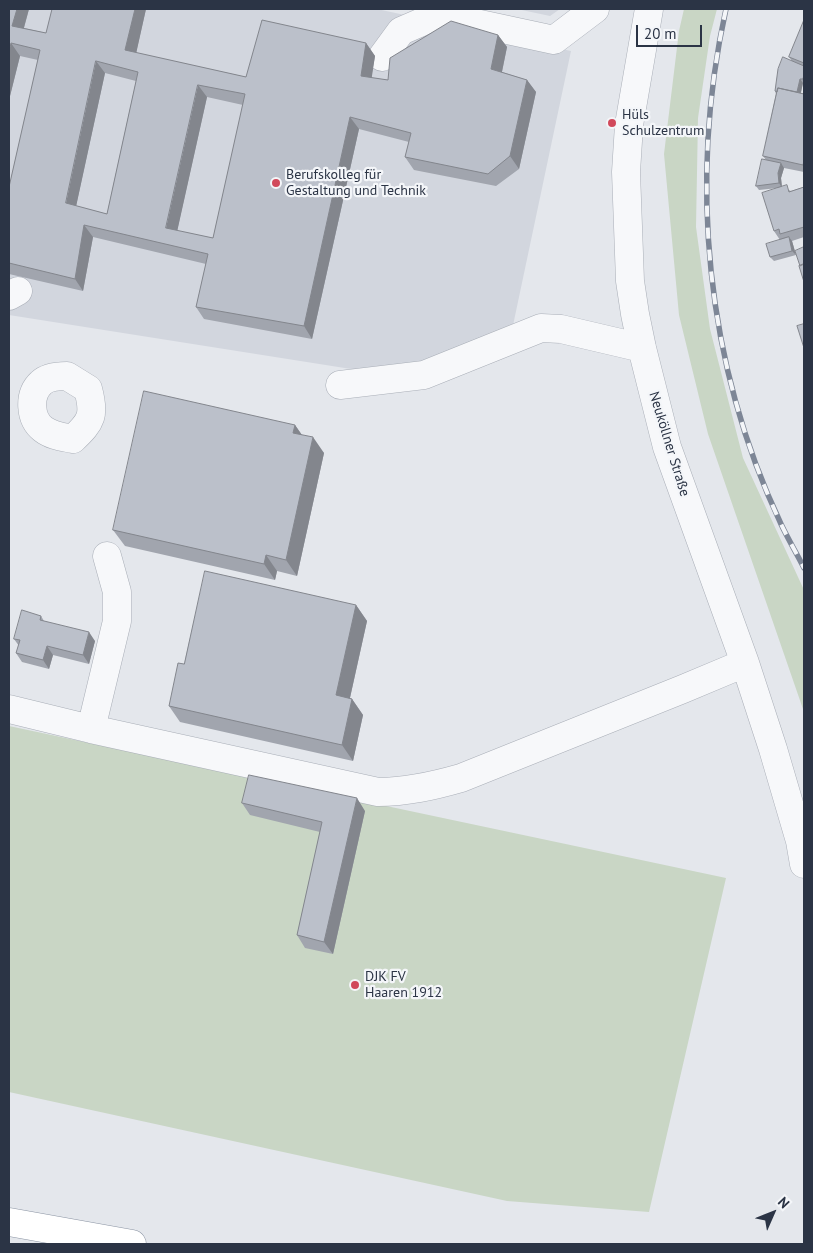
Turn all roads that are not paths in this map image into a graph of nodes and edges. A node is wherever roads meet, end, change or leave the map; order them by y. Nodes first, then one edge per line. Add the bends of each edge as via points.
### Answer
1 (595, 9) edge
2 (649, 9) edge
3 (382, 57) dead end
4 (642, 348) junction
5 (340, 385) dead end
6 (107, 556) dead end
7 (745, 663) junction
8 (9, 709) edge
9 (91, 729) junction
10 (804, 864) edge
11 (9, 1222) edge
12 (132, 1244) edge

1 - 3 street via 554,40 438,15 401,31
2 - 4 street, Neuköllner Straße via 630,125 626,172 630,281
4 - 5 street via 561,329 541,328 424,375
4 - 7 street, Neuköllner Straße via 667,447
6 - 9 street via 117,592 117,620
7 - 9 street via 461,778 401,792 378,792
7 - 10 street, Neuköllner Straße via 773,749
8 - 9 street
11 - 12 highway

